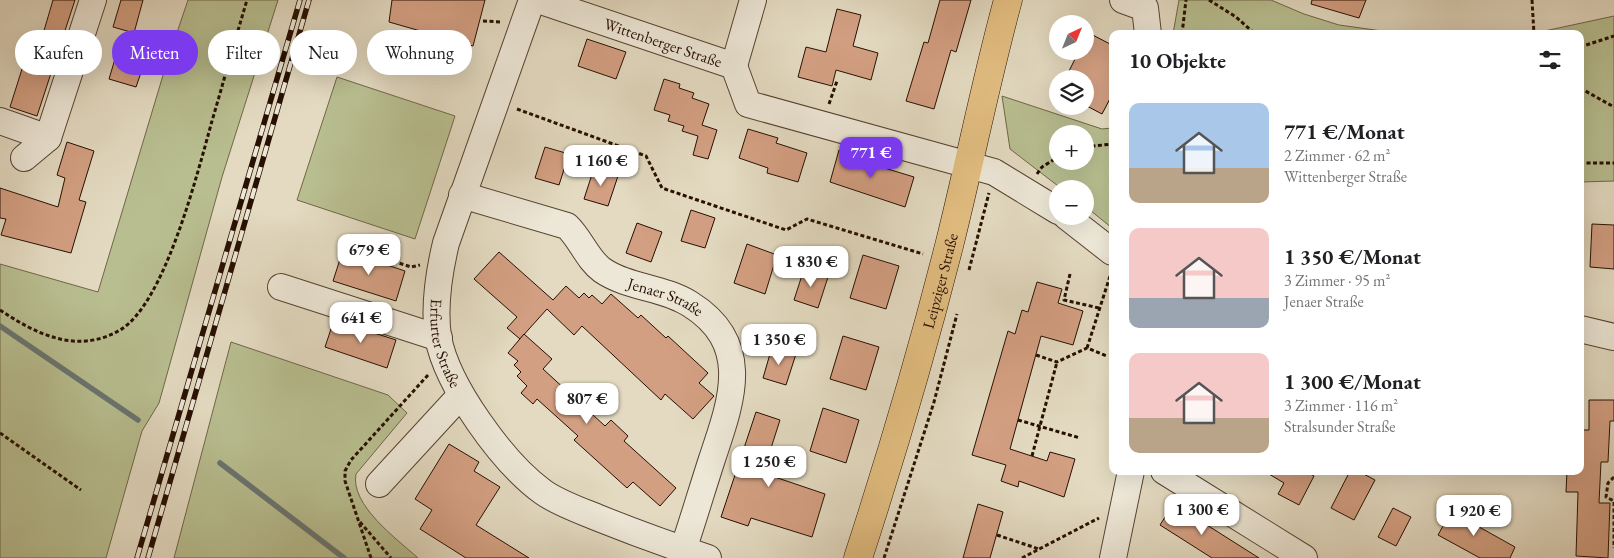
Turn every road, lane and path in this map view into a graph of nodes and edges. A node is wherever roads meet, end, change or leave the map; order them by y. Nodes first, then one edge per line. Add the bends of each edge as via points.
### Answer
1 (93, 0) edge
2 (247, 0) edge
3 (532, 0) edge
4 (538, 0) edge
5 (753, 0) edge
6 (1008, 0) edge
7 (1123, 0) edge
8 (1186, 0) edge
9 (1209, 0) edge
10 (1532, 0) edge
11 (1148, 30) edge
12 (1182, 30) edge
13 (1251, 30) edge
14 (1534, 30) edge
15 (1614, 36) edge
16 (1584, 46) edge
17 (734, 66) junction
18 (1584, 90) edge
19 (495, 101) junction
20 (1614, 108) edge
21 (0, 121) edge
22 (48, 138) junction
23 (1109, 144) edge
24 (1094, 146) edge
25 (24, 158) dead end
26 (1584, 163) edge
27 (1614, 163) edge
28 (968, 165) junction
29 (462, 195) junction
30 (1049, 206) edge
31 (1078, 225) edge
32 (344, 245) dead end
33 (1109, 250) edge
34 (923, 254) dead end
35 (442, 261) junction
36 (1070, 274) dead end
37 (1109, 279) edge
38 (281, 287) dead end
39 (1099, 308) junction
40 (0, 310) edge
41 (1584, 330) edge
42 (1614, 337) edge
43 (442, 348) junction
44 (1087, 348) junction
45 (1036, 355) dead end
46 (1107, 356) dead end
47 (1057, 362) junction
48 (460, 396) junction
49 (1018, 420) dead end
50 (1040, 426) junction
51 (0, 433) edge
52 (1080, 438) dead end
53 (1032, 456) dead end
54 (1130, 475) edge
55 (1170, 475) edge
56 (1614, 477) edge
57 (379, 484) dead end
58 (81, 490) dead end
59 (358, 520) junction
60 (1121, 522) junction
61 (996, 535) dead end
62 (1614, 548) edge
63 (1039, 549) junction
64 (683, 550) junction
65 (371, 558) edge
66 (391, 558) edge
67 (708, 558) edge
68 (858, 558) edge
69 (1022, 558) edge
70 (1113, 558) edge
71 (1304, 558) edge

1 - 22 street
2 - 40 path via 188,206 161,275 142,307 120,330 79,341 42,334
3 - 19 street, Erfurter Straße
4 - 17 street, Wittenberger Straße
5 - 17 street
6 - 28 main road, Leipziger Straße
7 - 11 street via 1145,8
8 - 12 path
9 - 13 path
10 - 14 path
15 - 16 path
17 - 28 street, Wittenberger Straße via 748,104
18 - 20 path
19 - 29 street, Erfurter Straße
19 - 34 path via 646,156 662,188 786,230 807,219
21 - 22 street
22 - 25 street
23 - 24 path
26 - 27 path
28 - 30 street via 994,172
28 - 68 main road, Leipziger Straße via 907,402
29 - 35 street, Erfurter Straße
29 - 64 street, Jenaer Straße via 567,226 600,269 614,277 672,294 710,320 723,337 731,362 732,394
31 - 33 street
32 - 35 path via 412,267
35 - 43 street, Erfurter Straße via 437,312
36 - 39 path via 1064,300
37 - 39 path
38 - 43 street
39 - 44 path
41 - 42 street
43 - 48 street, Erfurter Straße
43 - 59 path via 345,471 349,498
44 - 46 path
44 - 47 path
45 - 47 path
47 - 50 path
48 - 57 street
48 - 64 street, Erfurter Straße via 511,462 543,492 572,507
49 - 50 path
50 - 52 path
50 - 53 path
51 - 58 path
54 - 60 street
55 - 71 street
56 - 62 path via 1608,483 1606,497 1614,501
59 - 65 path
59 - 66 path
60 - 63 path via 1103,516
60 - 70 street
61 - 63 path
63 - 69 path
64 - 67 street, Erfurter Straße

